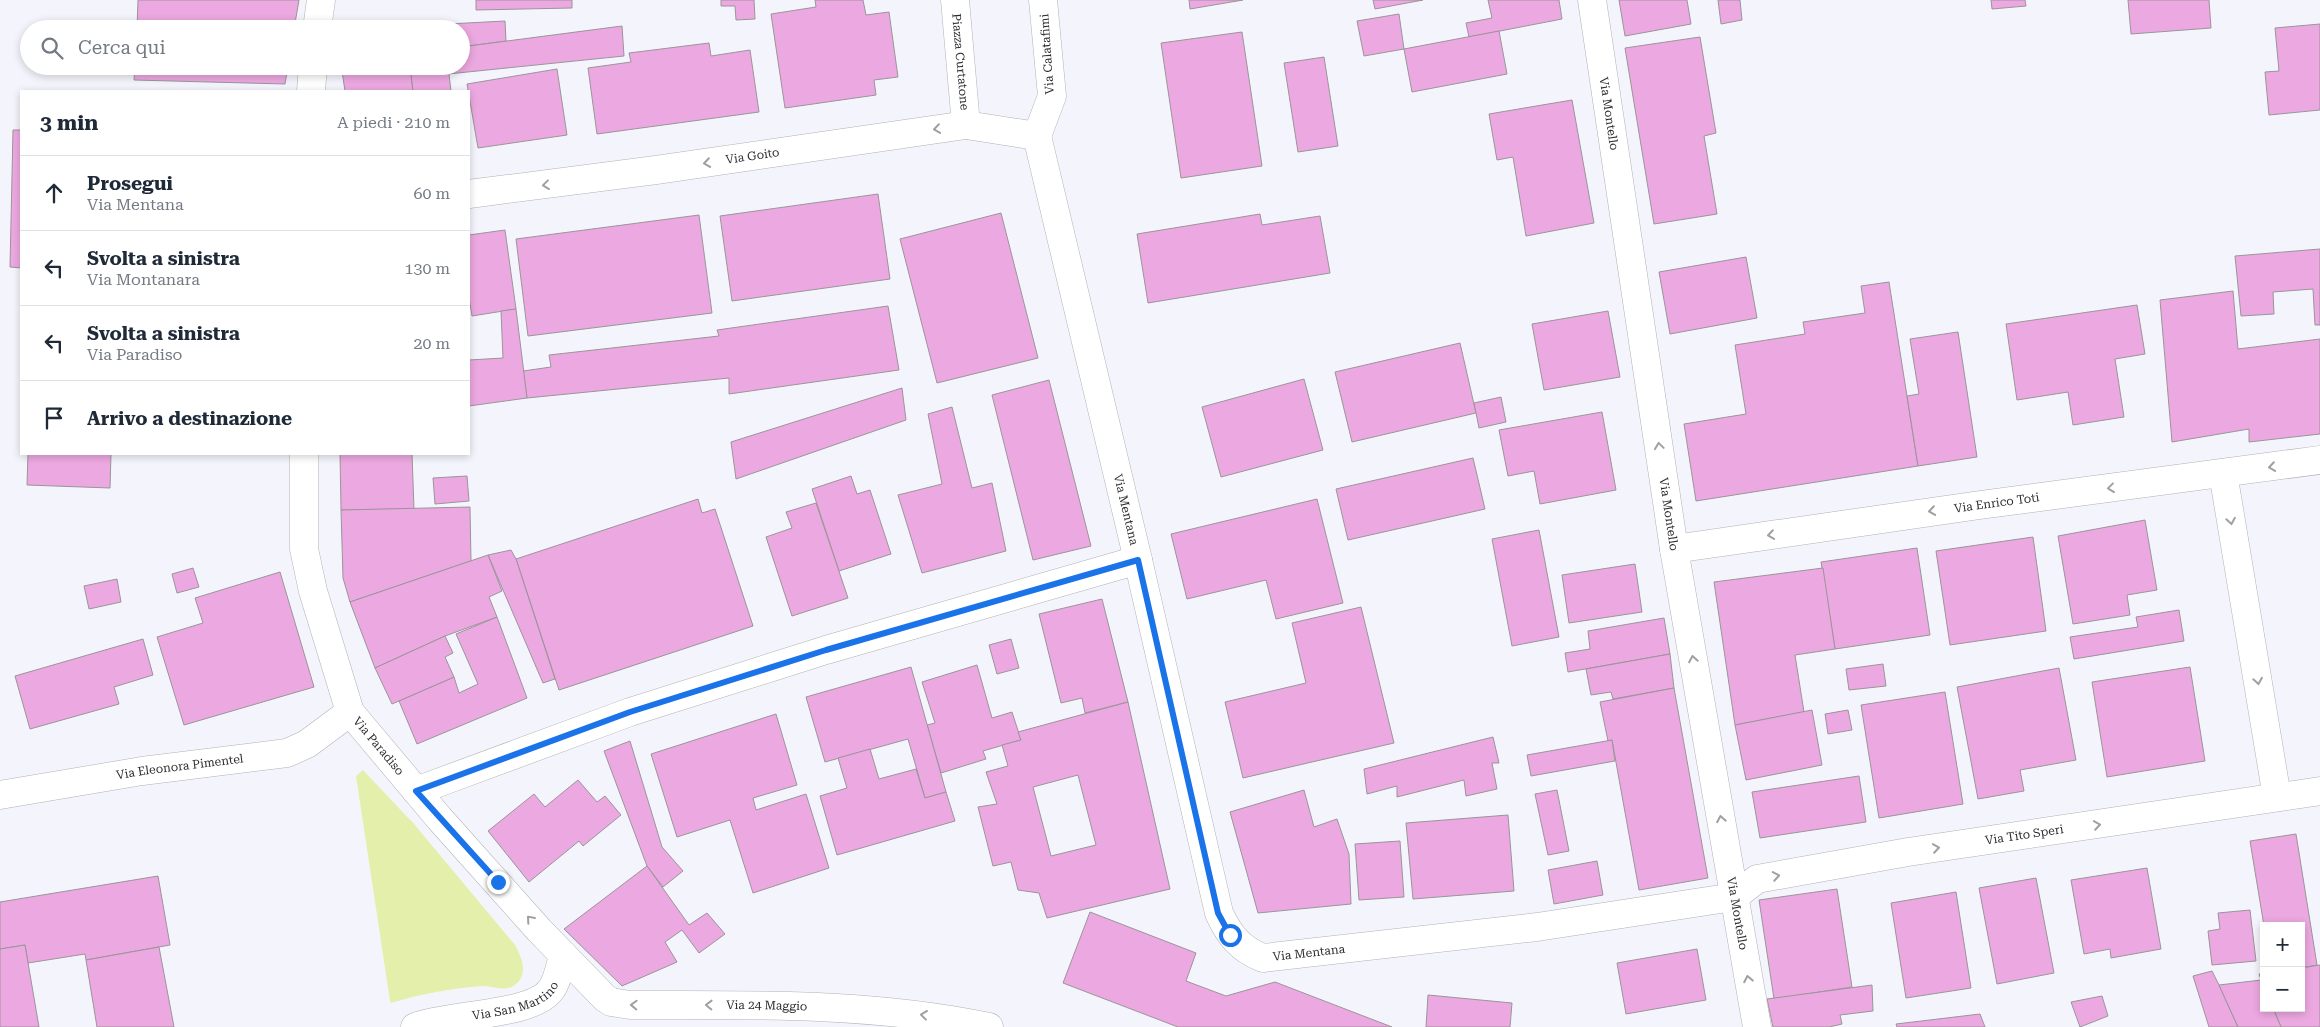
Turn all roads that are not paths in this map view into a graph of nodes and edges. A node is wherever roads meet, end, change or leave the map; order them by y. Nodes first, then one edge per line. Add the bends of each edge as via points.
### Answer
1 (321, 0) edge
2 (955, 0) edge
3 (1043, 0) edge
4 (1592, 0) edge
5 (318, 20) edge
6 (313, 75) edge
7 (311, 90) edge
8 (966, 125) junction
9 (1037, 136) junction
10 (470, 194) edge
11 (304, 455) edge
12 (2320, 460) edge
13 (2223, 473) junction
14 (1674, 549) junction
15 (1138, 560) junction
16 (350, 712) junction
17 (416, 791) junction
18 (2320, 791) edge
19 (0, 795) edge
20 (2277, 797) junction
21 (1734, 897) junction
22 (563, 955) junction
23 (415, 1027) edge
24 (989, 1027) edge
25 (1757, 1027) edge

1 - 5 street
2 - 8 street, Piazza Curtatone
3 - 9 street, Via Calatafimi via 1052,96
14 -> 4 street, Via Montello
6 - 7 street
8 - 9 street, Via Goito
8 -> 10 street, Via Goito
9 - 15 street, Via Mentana
11 - 16 street, Via Paradiso via 304,549 318,610
12 -> 13 street, Via Enrico Toti
13 -> 14 street, Via Enrico Toti
13 -> 20 street
21 -> 14 street, Via Montello
15 - 17 street via 826,650 640,709
15 - 21 street, Via Mentana via 1218,913 1230,935 1243,949 1263,958 1273,957 1536,927
16 - 17 street, Via Paradiso
16 - 19 street, Via Eleonora Pimentel via 307,744 287,753 142,771
22 -> 17 street, Via Paradiso
18 - 20 street, Via Tito Speri
21 -> 20 street, Via Tito Speri via 1757,879 1908,852
25 -> 21 street, Via Montello
22 - 23 street, Via San Martino via 550,991 540,1000 526,1006
24 -> 22 street, Via 24 Maggio via 946,1018 874,1010 619,1004 601,994

